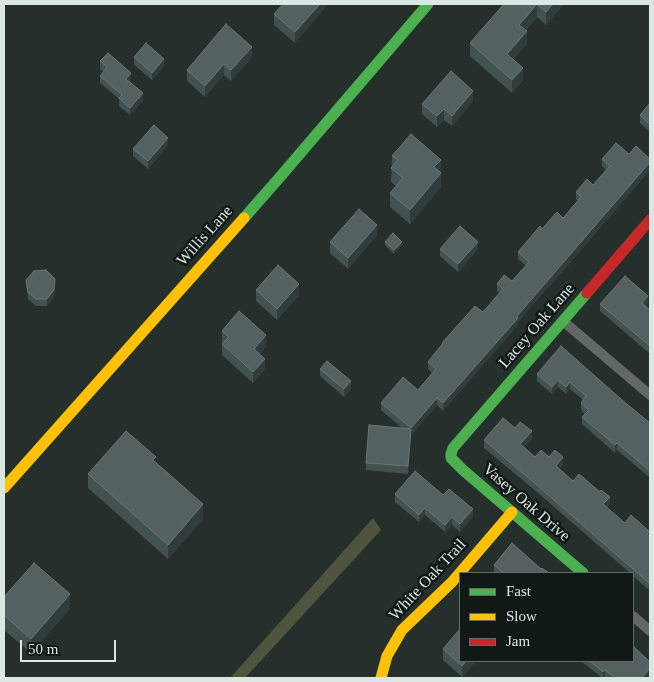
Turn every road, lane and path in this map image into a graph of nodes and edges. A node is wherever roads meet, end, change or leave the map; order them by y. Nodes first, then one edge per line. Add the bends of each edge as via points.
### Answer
1 (428, 4) edge
2 (650, 220) edge
3 (563, 321) junction
4 (650, 395) edge
5 (451, 454) joint
6 (4, 488) edge
7 (512, 512) junction
8 (461, 572) edge
9 (582, 572) edge
10 (459, 574) edge
11 (634, 617) edge
12 (650, 631) edge
13 (382, 678) edge

1 - 6 street, Willis Lane
2 - 3 street, Lacey Oak Lane
3 - 4 street
3 - 5 street, Lacey Oak Lane
5 - 7 street, Vasey Oak Drive via 463,470
7 - 8 street, White Oak Trail
7 - 9 street, Vasey Oak Drive
10 - 13 street, White Oak Trail via 402,630 387,656
11 - 12 street

